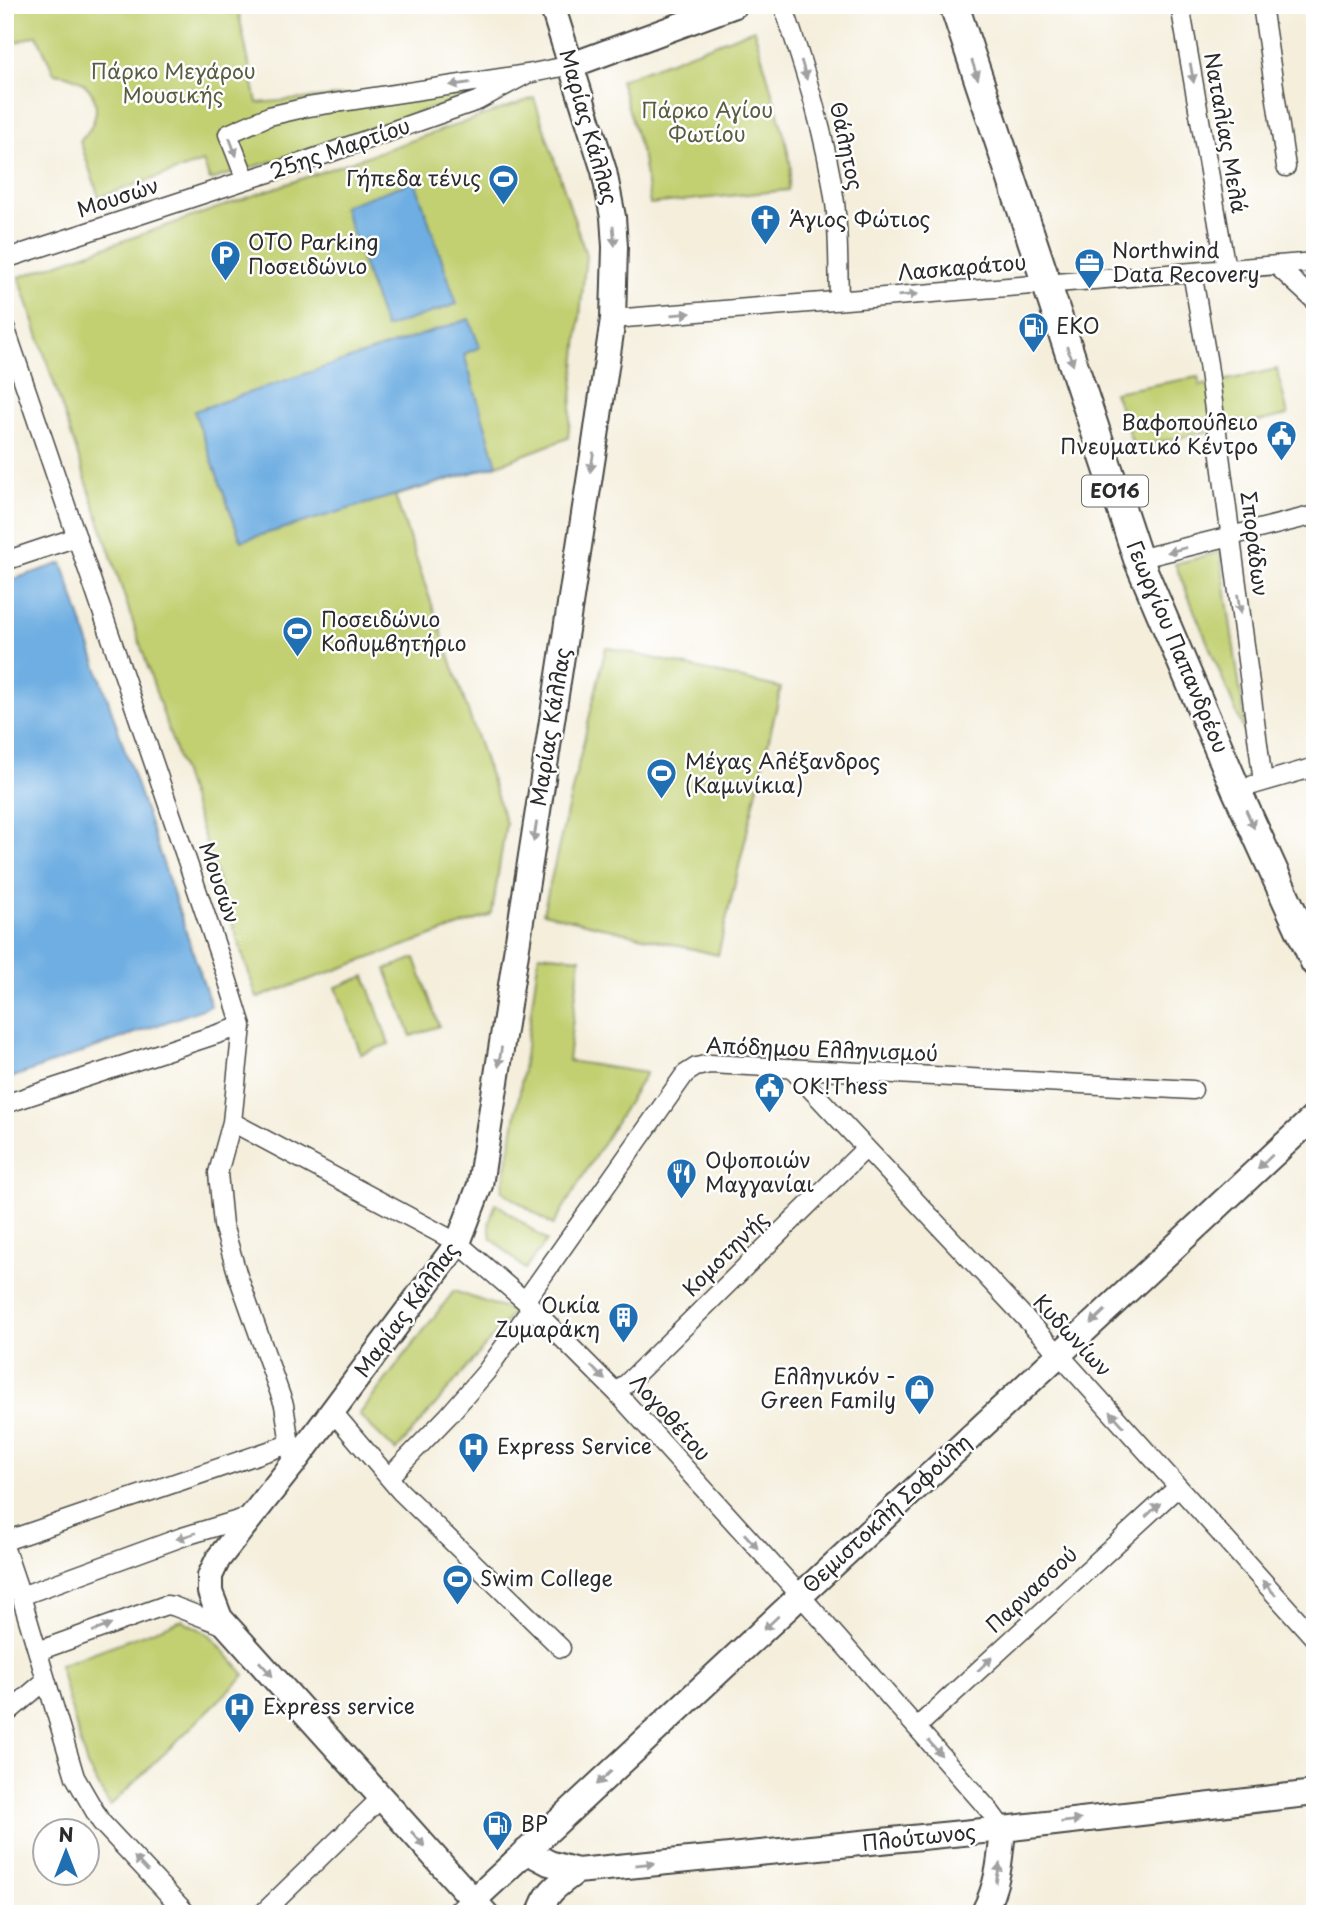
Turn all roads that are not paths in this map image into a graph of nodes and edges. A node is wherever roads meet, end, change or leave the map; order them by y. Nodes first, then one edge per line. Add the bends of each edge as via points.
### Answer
1 (552, 5) edge
2 (735, 5) edge
3 (783, 5) edge
4 (954, 5) edge
5 (1181, 5) edge
6 (1262, 5) edge
7 (572, 65) junction
8 (527, 74) junction
9 (1286, 167) dead end
10 (246, 180) junction
11 (5, 259) edge
12 (1315, 261) edge
13 (1276, 265) junction
14 (1226, 269) junction
15 (1192, 272) junction
16 (1045, 284) junction
17 (839, 300) junction
18 (1315, 301) edge
19 (613, 319) junction
20 (5, 327) edge
21 (1315, 515) edge
22 (1230, 536) junction
23 (77, 537) junction
24 (1138, 559) junction
25 (5, 561) edge
26 (1315, 767) edge
27 (1250, 786) junction
28 (1315, 962) edge
29 (242, 1026) junction
30 (792, 1068) junction
31 (1193, 1090) dead end
32 (5, 1104) edge
33 (1315, 1116) edge
34 (232, 1122) junction
35 (866, 1148) junction
36 (458, 1243) junction
37 (529, 1304) junction
38 (1059, 1354) junction
39 (618, 1393) junction
40 (332, 1412) junction
41 (291, 1454) junction
42 (389, 1477) junction
43 (1178, 1487) junction
44 (251, 1516) junction
45 (5, 1541) edge
46 (5, 1549) edge
47 (800, 1595) junction
48 (22, 1596) junction
49 (224, 1623) junction
50 (1315, 1639) edge
51 (561, 1648) dead end
52 (38, 1651) junction
53 (46, 1680) junction
54 (5, 1715) edge
55 (917, 1727) junction
56 (1315, 1793) edge
57 (382, 1798) junction
58 (1003, 1829) junction
59 (526, 1851) junction
60 (577, 1871) junction
61 (473, 1909) edge
62 (187, 1914) edge
63 (262, 1914) edge
64 (540, 1914) edge
65 (983, 1914) edge

1 - 7 main road, Μαρίας Κάλλας
2 - 7 main road, 25ης Μαρτίου
3 -> 17 street, Θάλητος via 830,170
4 -> 16 main road, Γεωργίου Παπανδρέου / ΕΟ16
5 -> 14 street, Ναταλίας Μελά
6 - 9 street
7 - 8 street, 25ης Μαρτίου
7 -> 19 main road, Μαρίας Κάλλας via 613,217
8 - 10 street, 25ης Μαρτίου via 477,101
8 -> 10 street, 25ης Μαρτίου via 269,116 228,134
10 - 11 street, Μουσών
12 - 13 street, Λασκαράτου
13 - 14 street, Λασκαράτου
13 - 18 street
14 - 15 street, Λασκαράτου
15 - 16 street, Λασκαράτου
15 - 22 street, Σποράδων
17 -> 16 street, Λασκαράτου
16 -> 24 main road, Γεωργίου Παπανδρέου / ΕΟ16
19 -> 17 street, Λασκαράτου
19 -> 36 main road, Μαρίας Κάλλας via 486,1150 480,1185
20 - 23 street, Μουσών
21 - 22 street
22 -> 24 street
22 -> 27 street, Σποράδων
23 - 25 street
23 - 29 street, Μουσών
24 - 27 main road, Γεωργίου Παπανδρέου / ΕΟ16
26 - 27 street
27 -> 28 main road, Γεωργίου Παπανδρέου / ΕΟ16
29 - 32 street
29 - 34 street, Μουσών
30 - 31 street, Απόδημου Ελληνισμού
30 - 35 street, Κυδωνίων
30 - 37 street, Απόδημου Ελληνισμού via 710,1064 685,1074
33 -> 38 main road, Θεμιστοκλή Σοφούλη
34 - 36 street, Λογοθέτου
34 - 41 street, Μουσών via 218,1173 223,1225 284,1405
35 - 38 street, Κυδωνίων
35 - 39 street, Κομοτηνής
36 - 37 street, Λογοθέτου
36 - 40 main road, Μαρίας Κάλλας
37 -> 39 street, Λογοθέτου
37 - 42 street, Απόδημου Ελληνισμού via 486,1372
43 -> 38 street, Κυδωνίων
38 - 47 main road, Θεμιστοκλή Σοφούλη
39 -> 47 street, Λογοθέτου
40 - 41 main road, Μαρίας Κάλλας
40 - 42 street
41 - 44 main road, Μαρίας Κάλλας
41 - 45 street
42 - 51 street
50 -> 43 street, Κυδωνίων
55 -> 43 street, Παρνασσού
44 -> 48 street
44 - 49 main road, Μαρίας Κάλλας via 210,1576 210,1592
46 - 48 street
47 - 55 street, Λογοθέτου
47 -> 59 main road, Θεμιστοκλή Σοφούλη
48 - 52 street
52 -> 49 street via 166,1605
49 -> 57 main road
52 - 53 street
53 - 54 street
62 -> 53 street via 102,1822 75,1777
55 -> 58 street, Λογοθέτου
58 -> 56 main road, Πλούτωνος
57 -> 61 main road
57 - 63 street
60 -> 58 main road, Πλούτωνος
65 -> 58 main road via 999,1872
59 - 60 main road, Πλούτωνος
59 - 61 main road, Θεμιστοκλή Σοφούλη
60 - 64 main road via 555,1887

